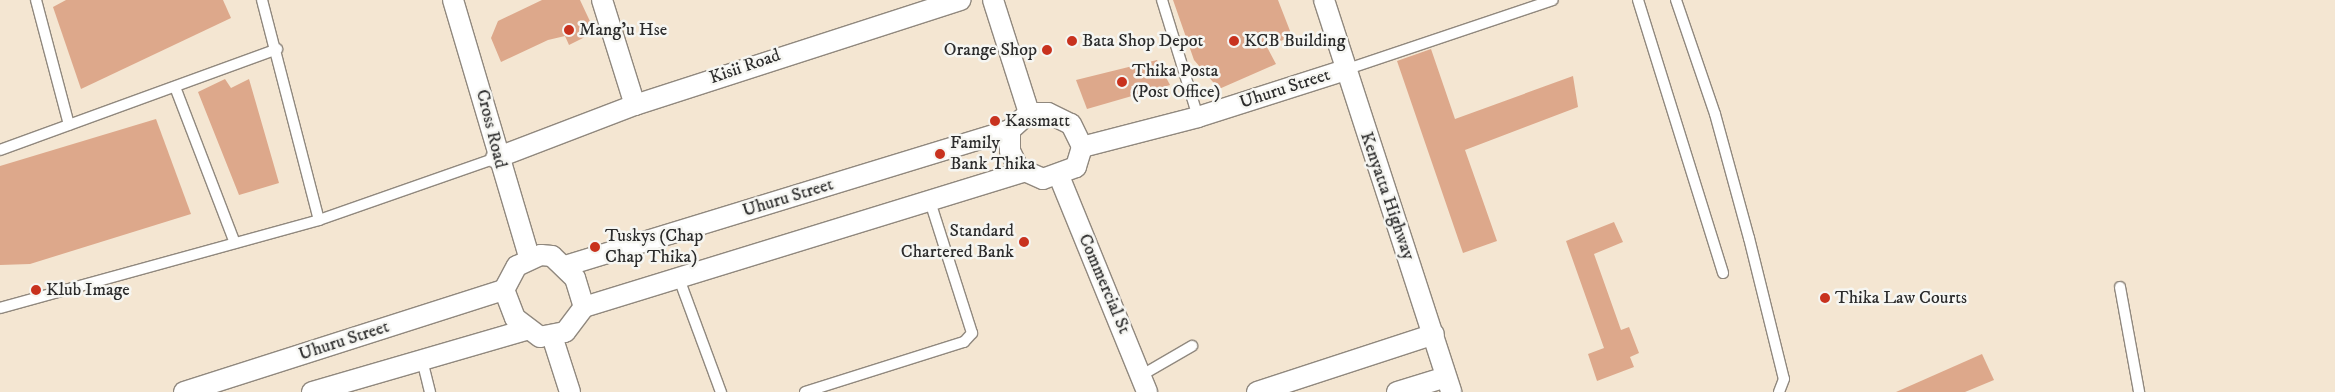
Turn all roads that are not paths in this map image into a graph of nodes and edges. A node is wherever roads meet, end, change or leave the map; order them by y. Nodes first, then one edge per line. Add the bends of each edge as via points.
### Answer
1 (36, 0) edge
2 (262, 0) edge
3 (453, 0) edge
4 (602, 0) edge
5 (961, 0) edge
6 (993, 0) edge
7 (1162, 0) edge
8 (1324, 0) edge
9 (1553, 0) edge
10 (1638, 0) edge
11 (1676, 0) edge
12 (277, 49) junction
13 (1345, 70) junction
14 (175, 87) junction
15 (635, 104) junction
16 (1030, 114) junction
17 (1198, 117) junction
18 (69, 125) junction
19 (1010, 130) junction
20 (1082, 147) junction
21 (0, 150) edge
22 (496, 158) junction
23 (1024, 172) junction
24 (1060, 176) junction
25 (929, 198) junction
26 (319, 220) junction
27 (235, 243) junction
28 (529, 257) junction
29 (565, 266) junction
30 (1723, 273) dead end
31 (678, 275) junction
32 (2120, 287) dead end
33 (504, 290) junction
34 (584, 307) junction
35 (0, 308) edge
36 (525, 330) junction
37 (1434, 334) junction
38 (552, 336) junction
39 (1192, 346) dead end
40 (422, 360) junction
41 (1145, 384) edge
42 (1449, 384) edge
43 (184, 392) edge
44 (312, 392) edge
45 (430, 392) edge
46 (570, 392) edge
47 (721, 392) edge
48 (805, 392) edge
49 (1257, 392) edge
50 (1397, 392) edge
51 (1779, 392) edge
52 (2139, 392) edge

1 - 18 lane
2 - 12 lane
3 - 22 street, Cross Road via 481,86
4 - 15 street
5 - 15 street, Kisii Road
6 - 16 street
7 - 17 lane
8 - 13 street, Kenyatta Highway
9 - 13 lane
10 - 30 lane
11 - 51 lane via 1715,114 1749,238 1784,379
12 - 14 lane
12 - 26 lane
13 - 17 street, Uhuru Street
13 - 37 street, Kenyatta Highway
14 - 18 lane
14 - 27 lane
15 - 22 street, Kisii Road
16 - 19 street
16 - 20 street via 1048,113 1071,124
17 - 20 street, Uhuru Street
18 - 21 lane
19 - 23 street via 1010,151
19 - 29 street, Uhuru Street
20 - 24 street via 1076,167
22 - 26 lane
22 - 28 street, Cross Road
23 - 24 street via 1043,179
23 - 25 street
24 - 41 street, Commercial St
25 - 31 street
25 - 48 lane via 972,333 964,342
26 - 27 lane
27 - 35 lane
28 - 29 street via 552,256
28 - 33 street via 509,275
29 - 34 street via 575,278
31 - 34 street
31 - 47 lane
32 - 52 lane
33 - 36 street
33 - 43 street, Uhuru Street
34 - 38 street via 574,326
36 - 38 street via 540,337
36 - 40 street
37 - 42 street, Kenyatta Highway
37 - 49 street
38 - 46 street
39 - 41 lane
40 - 44 street
40 - 45 lane
42 - 50 street

